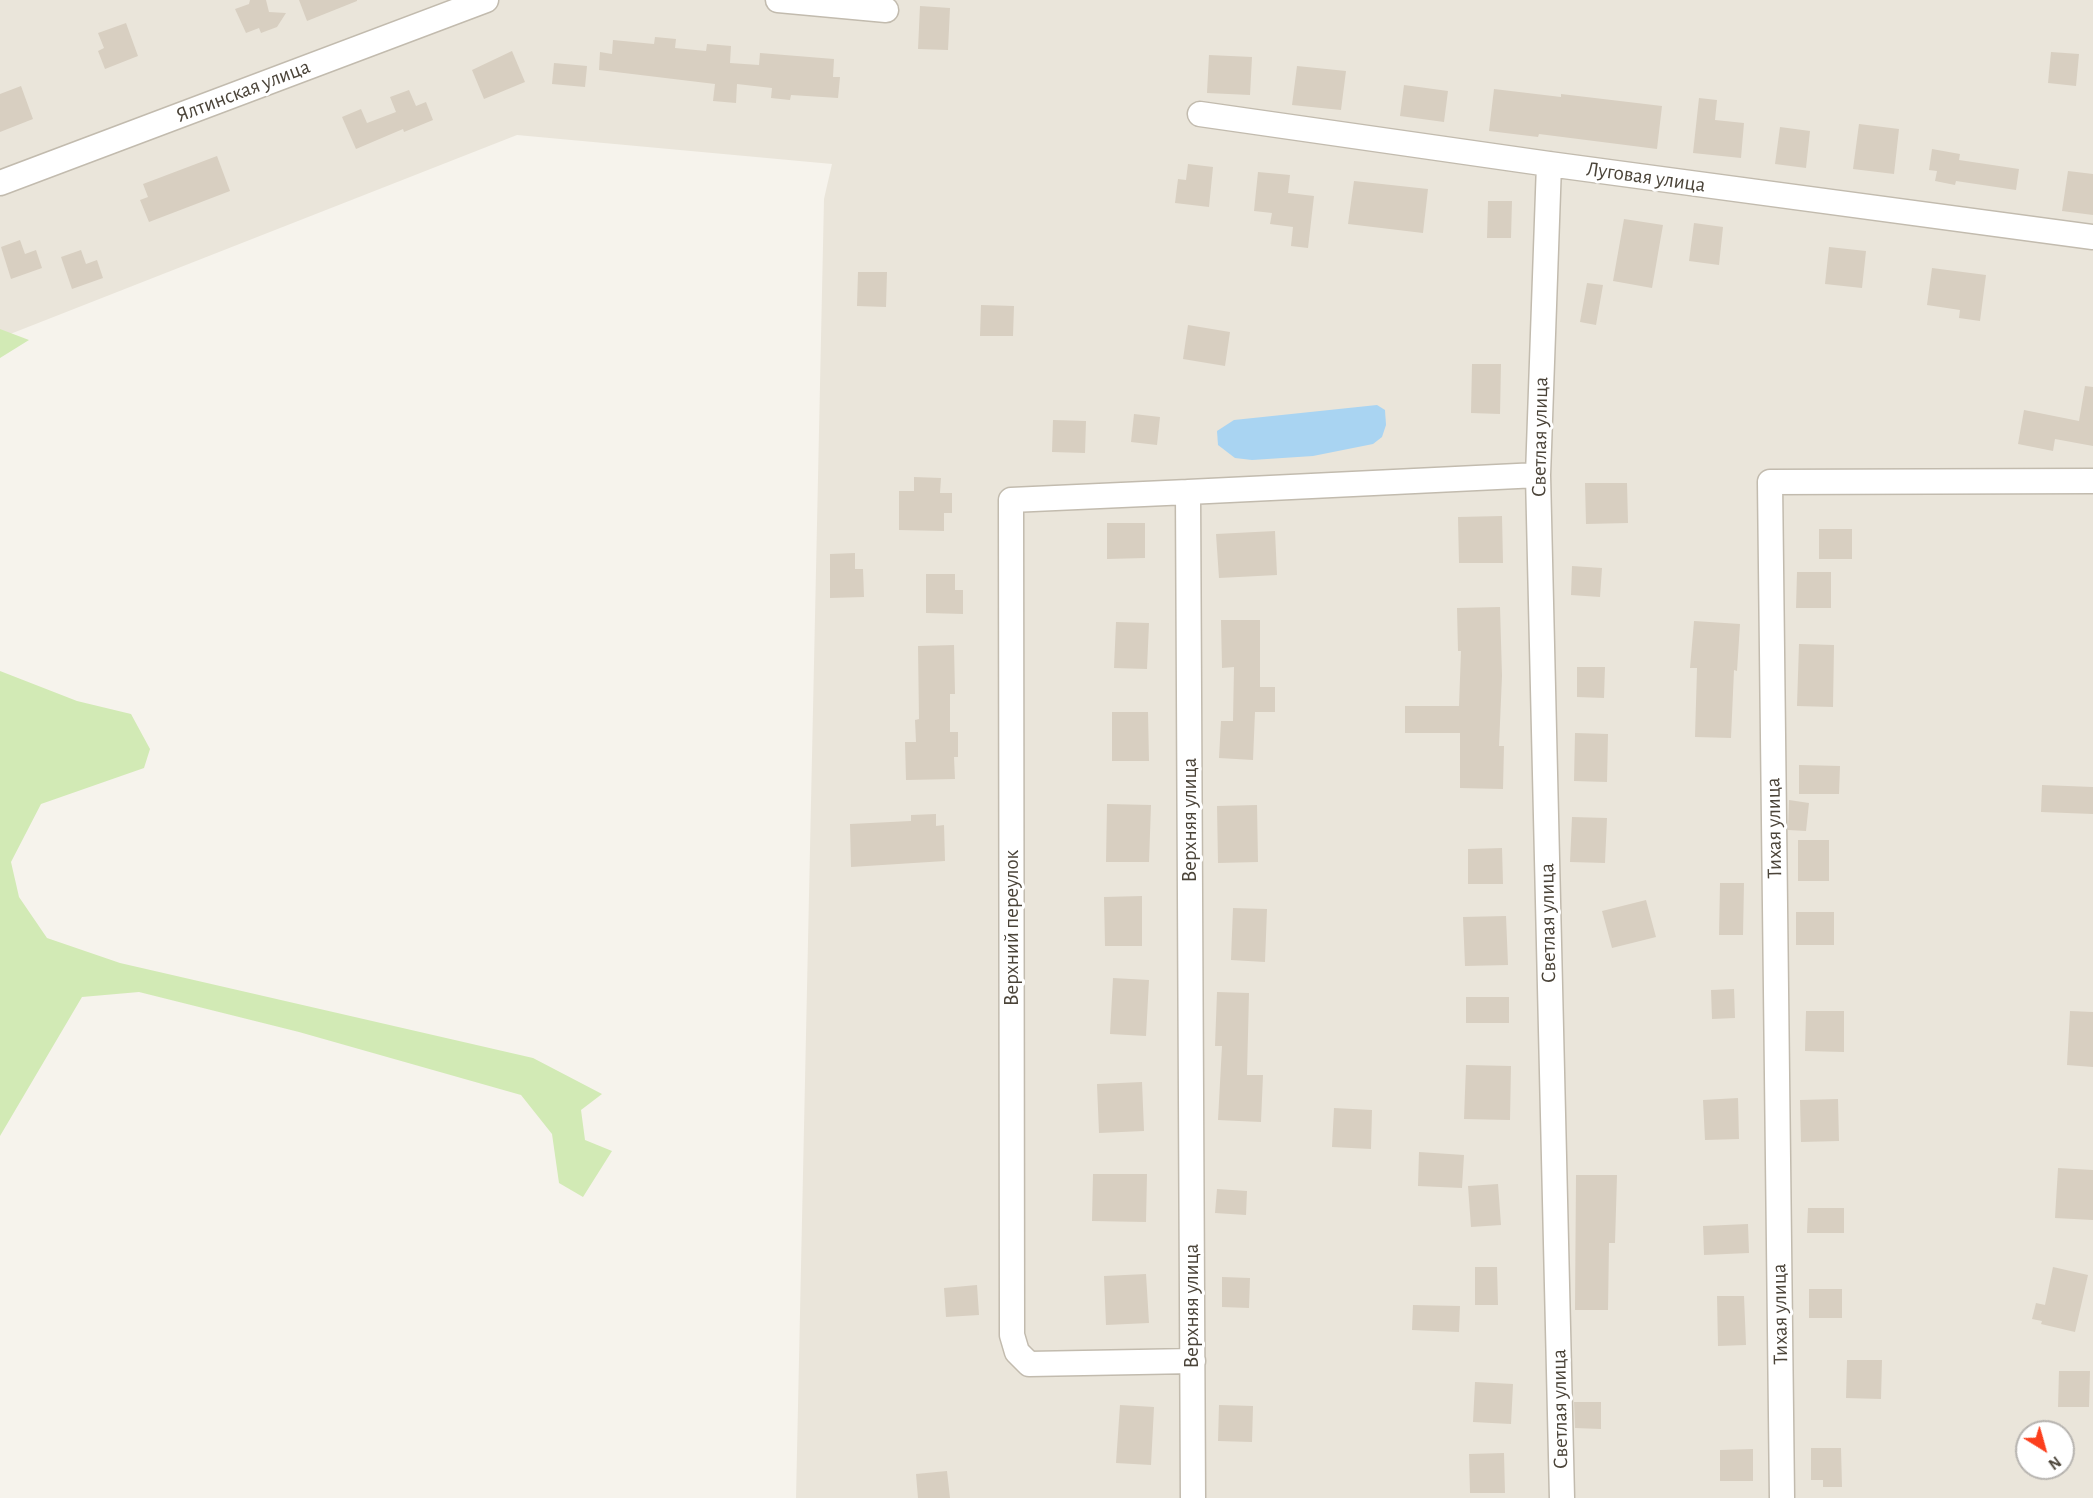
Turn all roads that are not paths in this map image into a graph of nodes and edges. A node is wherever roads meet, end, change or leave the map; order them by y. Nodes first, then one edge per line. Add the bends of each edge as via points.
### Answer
1 (486, 0) edge
2 (778, 0) edge
3 (886, 10) dead end
4 (1200, 114) dead end
5 (1549, 164) junction
6 (0, 183) edge
7 (2093, 237) edge
8 (1538, 475) junction
9 (2093, 481) edge
10 (1188, 492) junction
11 (1193, 1361) junction
12 (1193, 1498) edge
13 (1562, 1498) edge
14 (1782, 1498) edge

1 - 6 street, Ялтинская улица
2 - 3 street
4 - 5 street, Луговая улица
5 - 7 street, Луговая улица
5 - 8 street, Светлая улица
8 - 10 street
8 - 13 street, Светлая улица
9 - 14 street, Тихая улица via 1770,482
10 - 11 street, Верхняя улица
10 - 11 street, Верхний переулок via 1011,500 1012,1335 1017,1352 1029,1364
11 - 12 street, Верхняя улица

